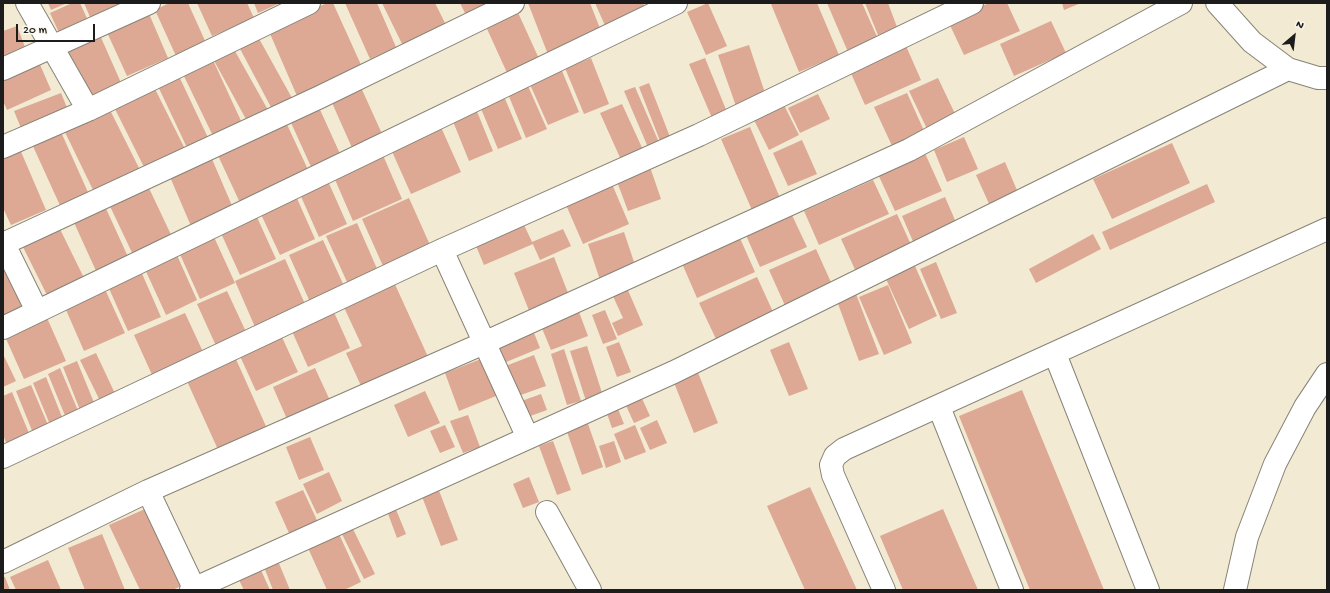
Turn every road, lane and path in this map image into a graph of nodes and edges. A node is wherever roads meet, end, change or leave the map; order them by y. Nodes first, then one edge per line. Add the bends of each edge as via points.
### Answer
1 (27, 3) edge
2 (149, 3) edge
3 (309, 3) edge
4 (513, 3) edge
5 (676, 3) edge
6 (972, 3) edge
7 (1181, 3) edge
8 (1217, 3) edge
9 (52, 47) junction
10 (3, 69) edge
11 (1288, 69) junction
12 (1327, 78) edge
13 (88, 110) junction
14 (3, 147) edge
15 (1327, 229) edge
16 (3, 243) edge
17 (442, 250) junction
18 (37, 311) junction
19 (3, 328) edge
20 (484, 343) junction
21 (1055, 354) junction
22 (1327, 374) edge
23 (938, 407) junction
24 (528, 438) junction
25 (3, 457) edge
26 (148, 491) junction
27 (547, 512) dead end
28 (3, 562) edge
29 (192, 589) edge
30 (590, 590) edge
31 (884, 590) edge
32 (1012, 590) edge
33 (1148, 590) edge
34 (1236, 590) edge

1 - 9 street
2 - 9 street
3 - 13 street
4 - 16 street via 320,97
5 - 18 street
6 - 17 street via 699,135
7 - 20 street via 909,150
8 - 11 street via 1252,42
9 - 10 street
9 - 13 street
11 - 12 street via 1318,78
11 - 24 street via 674,372
13 - 14 street
15 - 21 street
16 - 18 street
17 - 20 street
17 - 25 street
18 - 19 street
20 - 24 street
20 - 26 street
21 - 23 street
21 - 33 street
22 - 34 street via 1305,407 1274,464 1247,537
23 - 31 street via 844,449 835,456 831,465 833,475
23 - 32 street
24 - 29 street
26 - 28 street
26 - 29 street
27 - 30 street

